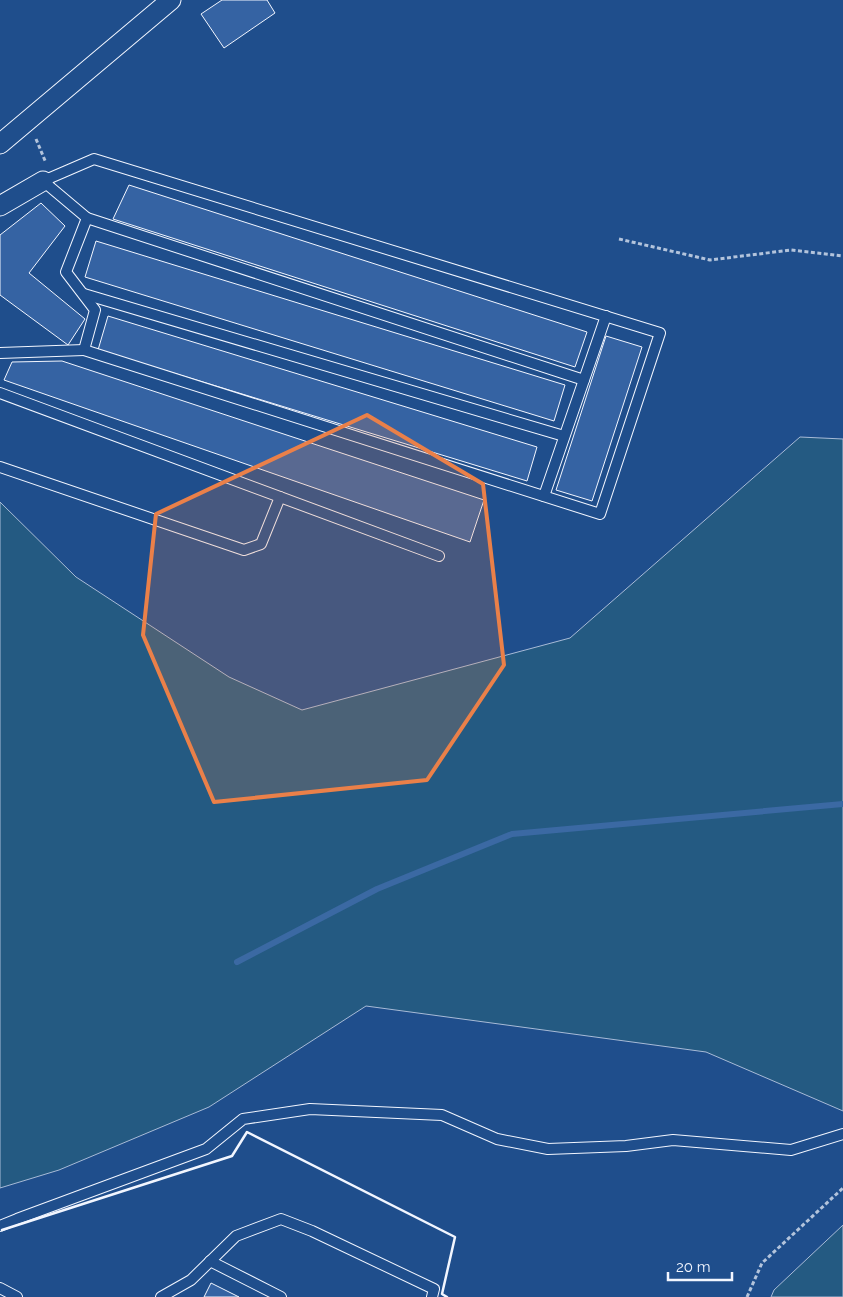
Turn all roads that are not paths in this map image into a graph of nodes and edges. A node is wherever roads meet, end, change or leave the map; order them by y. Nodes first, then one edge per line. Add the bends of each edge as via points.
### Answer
1 (171, 0) edge
2 (0, 144) edge
3 (48, 179) junction
4 (0, 206) edge
5 (87, 218) junction
6 (84, 294) junction
7 (606, 316) junction
8 (84, 350) junction
9 (0, 353) edge
10 (584, 380) junction
11 (0, 393) edge
12 (564, 436) junction
13 (0, 467) edge
14 (544, 496) junction
15 (280, 497) junction
16 (439, 556) dead end
17 (843, 1134) edge
18 (0, 1226) edge
19 (210, 1261) junction
20 (0, 1288) edge
21 (17, 1297) edge
22 (161, 1297) edge
23 (281, 1297) edge
24 (432, 1297) edge

1 - 2 street
3 - 4 street
3 - 5 lane
3 - 7 lane via 94,159
5 - 6 lane via 66,272
5 - 10 lane
6 - 8 lane via 95,310
6 - 12 lane
7 - 10 lane
7 - 14 lane via 660,333 600,514
8 - 9 lane
8 - 14 lane
10 - 12 lane
11 - 15 lane
12 - 14 lane
13 - 15 lane via 244,550 260,544
15 - 16 lane
17 - 18 lane via 792,1150 673,1140 626,1146 548,1149 497,1139 442,1115 310,1109 243,1119 206,1149
19 - 22 lane via 191,1280
19 - 23 lane
19 - 24 lane via 236,1236 281,1219 312,1230 434,1289
20 - 21 lane

